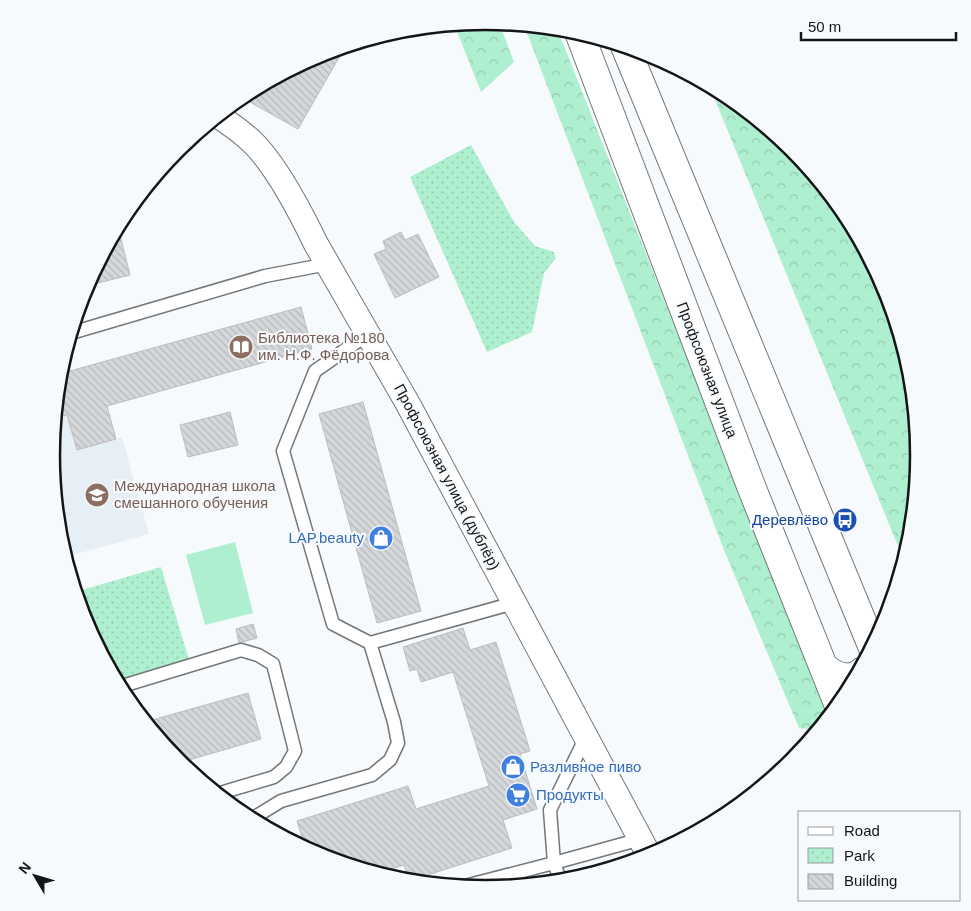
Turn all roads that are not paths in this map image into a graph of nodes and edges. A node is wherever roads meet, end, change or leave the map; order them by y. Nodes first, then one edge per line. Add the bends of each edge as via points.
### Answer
1 (582, 41) edge
2 (629, 55) edge
3 (224, 120) edge
4 (328, 264) junction
5 (79, 331) edge
6 (368, 334) junction
7 (514, 603) junction
8 (868, 641) edge
9 (370, 643) junction
10 (821, 662) junction
11 (849, 676) edge
12 (127, 684) edge
13 (835, 697) edge
14 (586, 737) junction
15 (225, 792) edge
16 (258, 815) edge
17 (645, 848) edge
18 (554, 863) junction
19 (559, 874) edge
20 (485, 881) edge

1 - 10 main road, Профсоюзная улица
2 - 8 main road
3 - 4 street, Профсоюзная улица (дублёр) via 250,140 270,163
4 - 5 lane via 265,276
4 - 6 street, Профсоюзная улица (дублёр)
6 - 7 street, Профсоюзная улица (дублёр)
6 - 9 lane via 315,370 283,451 333,624
7 - 9 lane
7 - 14 street, Профсоюзная улица (дублёр)
9 - 16 lane via 398,744 390,760 372,775 281,801
10 - 11 street via 830,671
10 - 13 main road, Профсоюзная улица
12 - 15 lane via 241,650 273,664 295,751 286,767 274,777
14 - 17 street, Профсоюзная улица (дублёр)
14 - 18 lane via 550,810
17 - 18 lane
18 - 19 lane
18 - 20 lane

